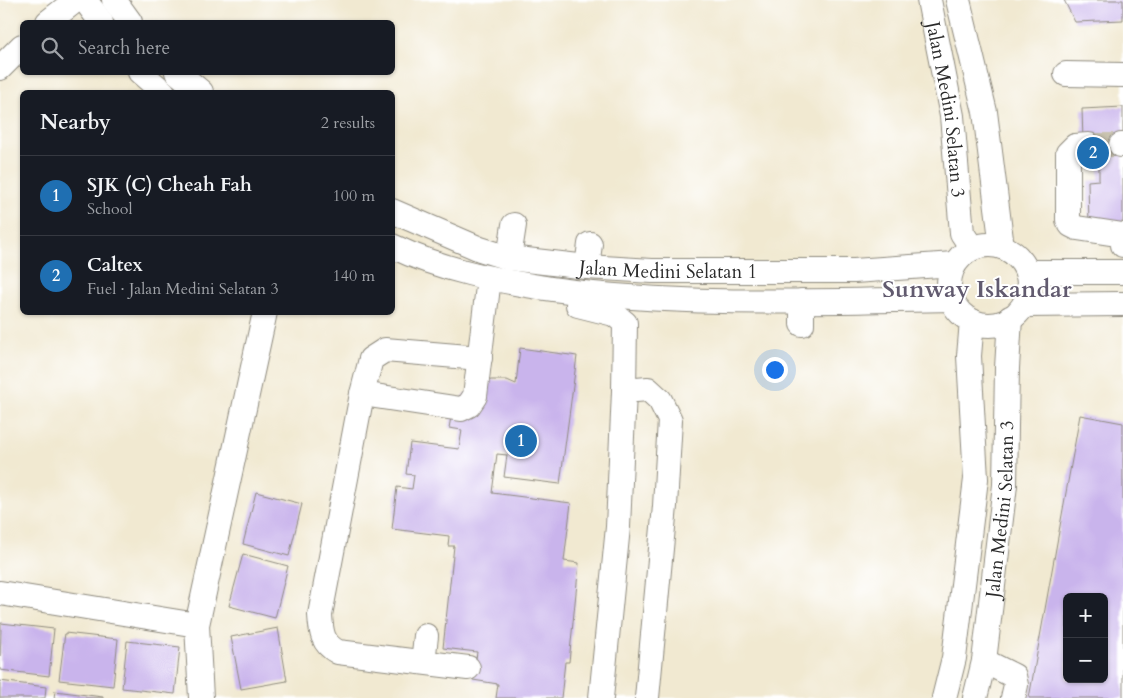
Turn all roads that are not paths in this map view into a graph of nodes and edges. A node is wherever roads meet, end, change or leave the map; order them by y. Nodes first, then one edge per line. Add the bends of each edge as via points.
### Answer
1 (76, 0) edge
2 (84, 0) edge
3 (114, 0) edge
4 (929, 0) edge
5 (958, 0) edge
6 (51, 20) edge
7 (99, 20) edge
8 (129, 20) edge
9 (20, 48) edge
10 (0, 68) edge
11 (1066, 74) dead end
12 (143, 75) edge
13 (181, 75) edge
14 (1123, 75) edge
15 (161, 90) edge
16 (199, 90) edge
17 (1089, 145) tunnel mouth
18 (395, 212) edge
19 (514, 226) dead end
20 (1123, 234) edge
21 (1123, 245) edge
22 (1002, 247) junction
23 (395, 248) edge
24 (972, 248) junction
25 (509, 258) junction
26 (954, 264) junction
27 (1027, 272) junction
28 (1123, 272) edge
29 (489, 278) junction
30 (574, 292) junction
31 (952, 299) junction
32 (802, 301) junction
33 (1123, 304) edge
34 (1017, 312) junction
35 (264, 315) edge
36 (972, 321) junction
37 (802, 324) dead end
38 (480, 358) junction
39 (624, 391) junction
40 (362, 394) junction
41 (0, 593) edge
42 (196, 625) junction
43 (426, 636) dead end
44 (984, 661) junction
45 (423, 662) junction
46 (468, 668) dead end
47 (201, 698) edge
48 (601, 698) edge
49 (647, 698) edge
50 (944, 698) edge
51 (974, 698) edge
52 (1013, 698) edge

1 - 6 street
2 - 7 street
3 - 8 street
4 - 24 street, Jalan Medini Selatan 3 via 952,116 962,232
5 - 22 street, Jalan Medini Selatan 3 via 985,112
9 - 10 street
11 - 14 street
12 - 15 street
13 - 16 street
17 - 20 street via 1075,146 1068,153 1068,220 1077,228
18 - 25 street, Jalan Medini Selatan 1 via 480,250
19 - 25 street
20 - 21 street
22 - 24 street via 986,244
22 - 27 street via 1017,256
23 - 29 street, Jalan Medini Selatan 1 via 412,256
24 - 26 street
25 - 26 street, Jalan Medini Selatan 1 via 589,255 652,270 854,271
26 - 31 street via 949,282
27 - 28 street
27 - 34 street via 1029,288
29 - 30 street, Jalan Medini Selatan 1
29 - 38 street
30 - 32 street, Jalan Medini Selatan 1 via 662,299
30 - 39 street via 574,304 614,314 624,323
31 - 32 street, Jalan Medini Selatan 1
31 - 36 street via 960,312
32 - 37 street
33 - 34 street
34 - 36 street via 996,324
34 - 44 street, Jalan Medini Selatan 3 via 1007,368 1005,485
35 - 42 street
36 - 50 street, Jalan Medini Selatan 3 via 968,356 976,479 954,658
38 - 40 street via 385,350 371,360
38 - 40 street via 475,396 469,405 461,409
39 - 48 street via 618,527
39 - 49 street via 648,389 660,400 670,420
40 - 45 street via 322,596 321,630 330,647 338,652
41 - 42 street
42 - 47 street
43 - 45 street
44 - 51 street, Jalan Medini Selatan 3
44 - 52 street via 1014,676
45 - 46 street

